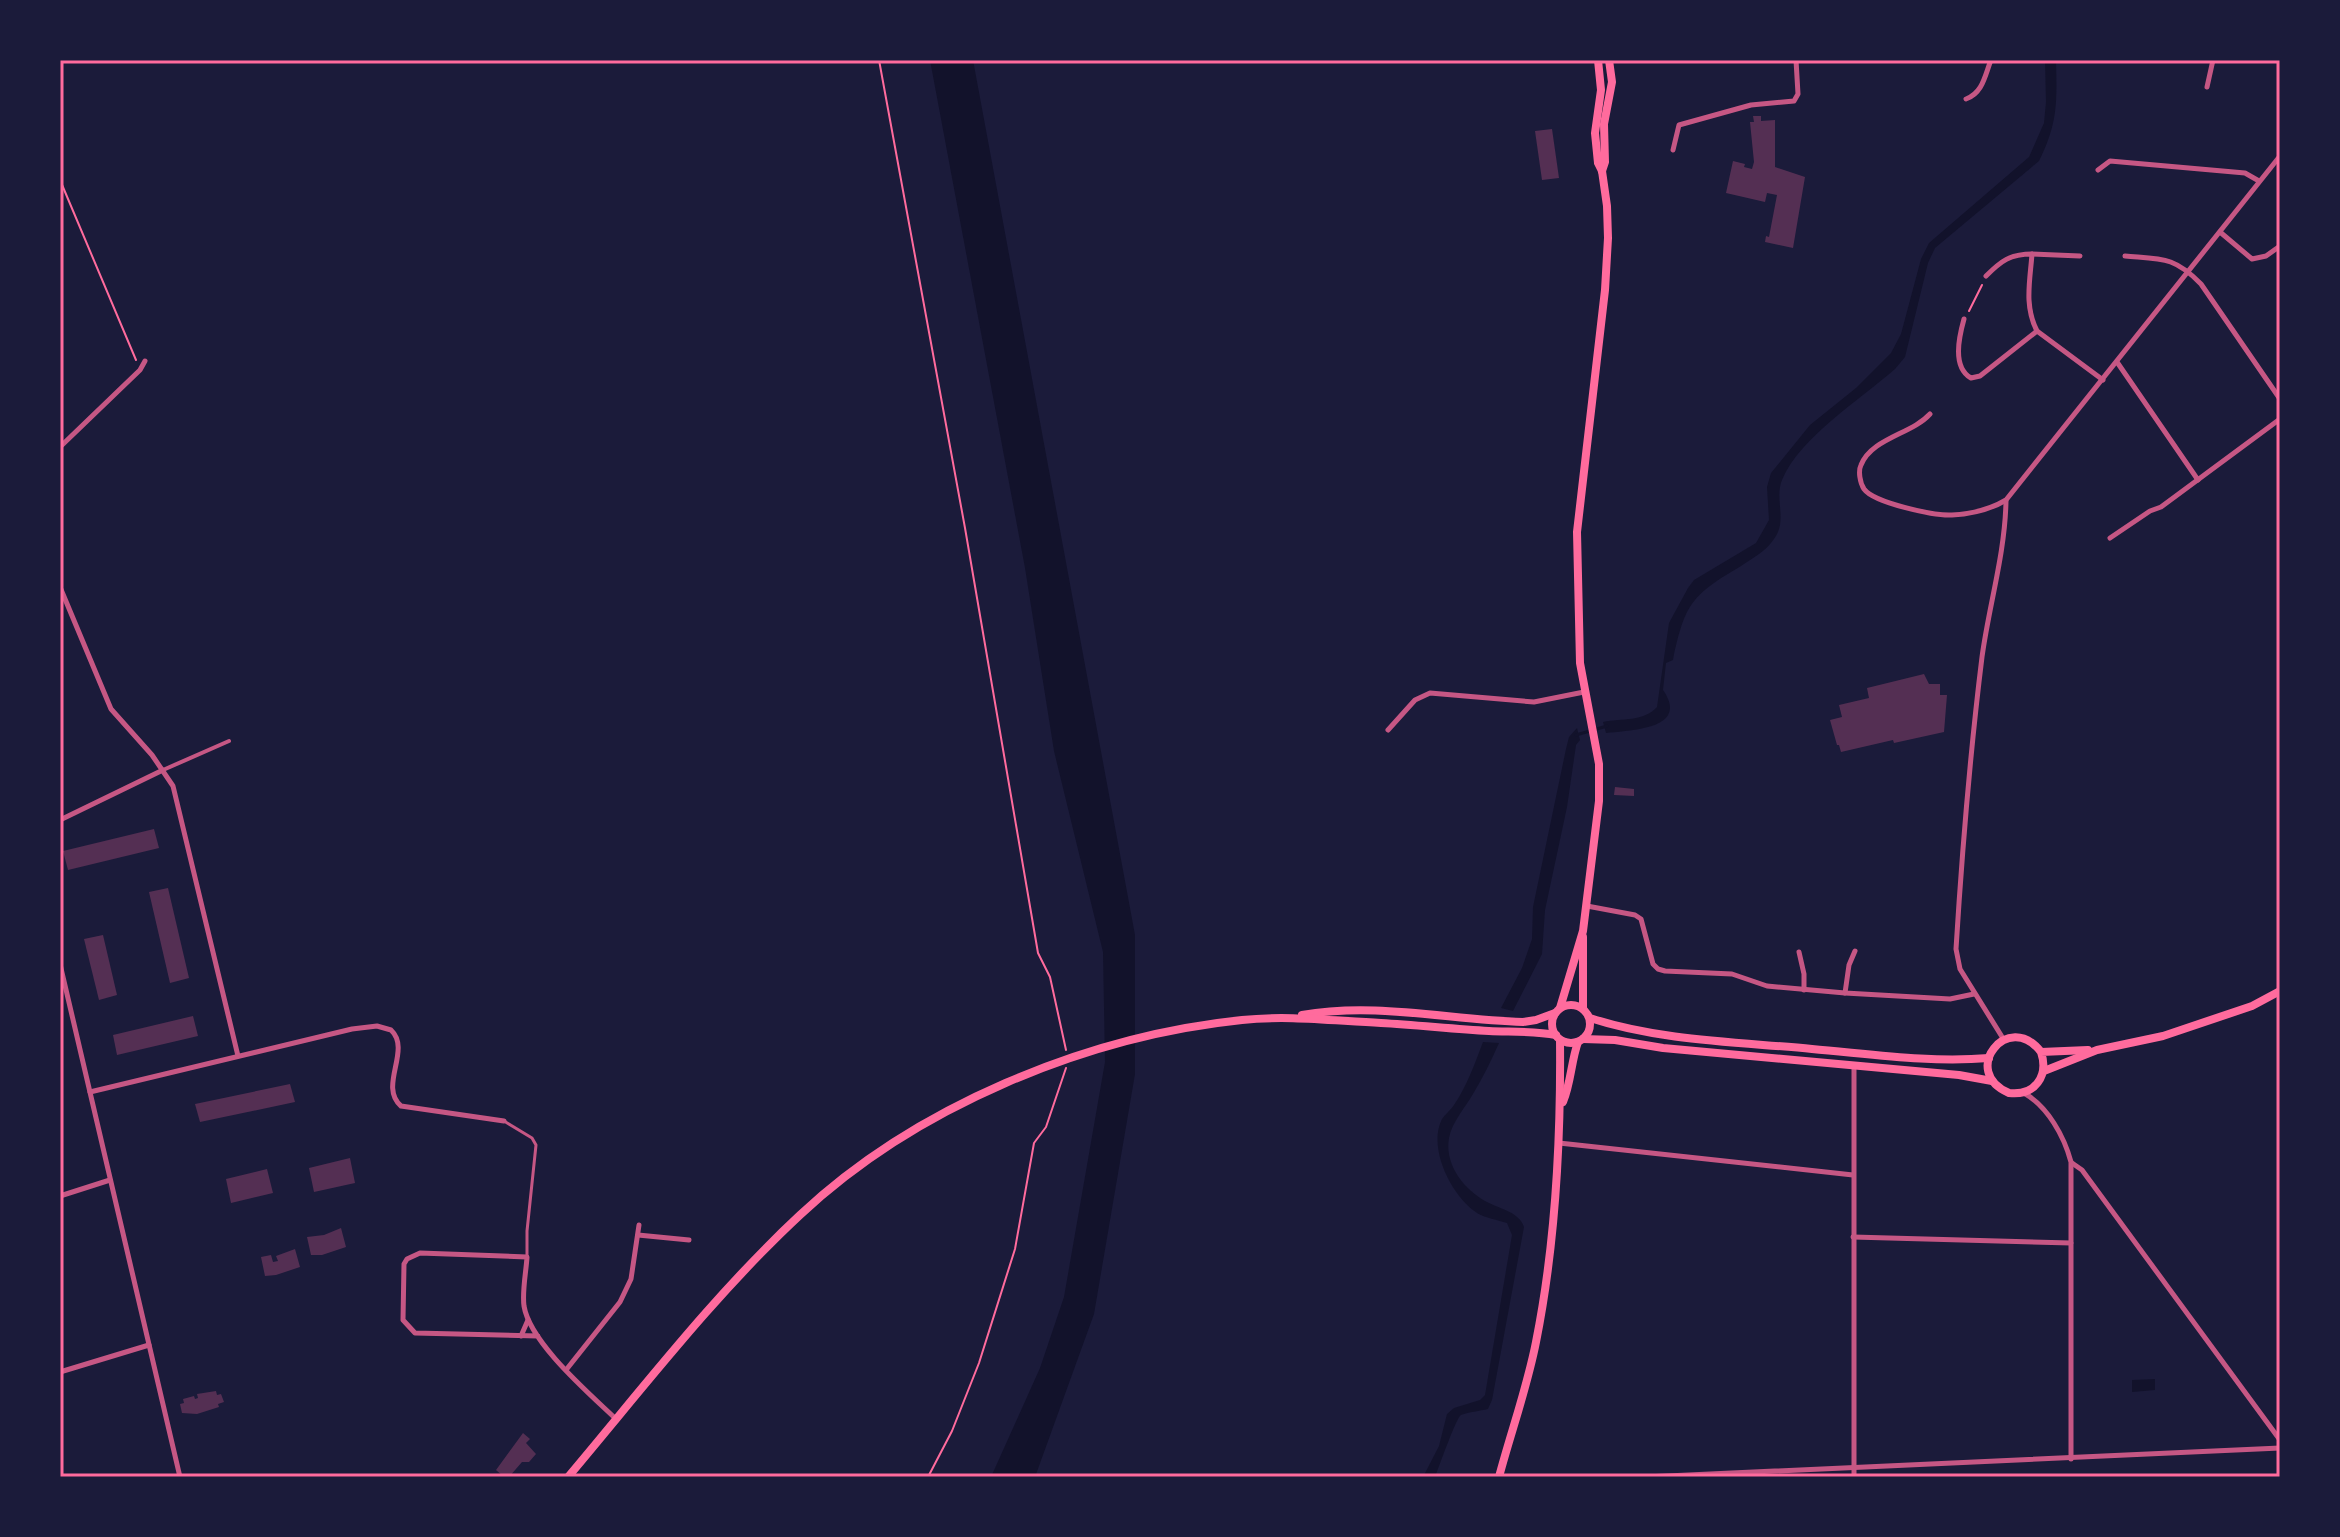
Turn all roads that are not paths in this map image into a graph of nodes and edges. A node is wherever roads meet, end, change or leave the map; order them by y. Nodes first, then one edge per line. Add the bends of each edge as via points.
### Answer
1 (1598, 60) edge
2 (1609, 60) edge
3 (1796, 60) edge
4 (1991, 60) edge
5 (2213, 60) edge
6 (2207, 87) dead end
7 (1966, 99) dead end
8 (1673, 150) dead end
9 (2280, 156) edge
10 (2098, 170) dead end
11 (1602, 171) junction
12 (2259, 181) junction
13 (2220, 232) junction
14 (2280, 246) edge
15 (2032, 254) junction
16 (2080, 256) dead end
17 (2125, 256) dead end
18 (2188, 272) junction
19 (1986, 276) road end
20 (1964, 319) road end
21 (2037, 331) junction
22 (145, 361) dead end
23 (2117, 362) junction
24 (2103, 380) junction
25 (2280, 399) edge
26 (1930, 414) dead end
27 (2280, 419) edge
28 (60, 447) edge
29 (2198, 480) junction
30 (2006, 500) junction
31 (2110, 538) dead end
32 (60, 589) edge
33 (1584, 692) junction
34 (1388, 730) dead end
35 (229, 741) dead end
36 (163, 770) junction
37 (60, 820) edge
38 (1587, 906) junction
39 (1583, 931) junction
40 (1855, 951) dead end
41 (1799, 952) dead end
42 (60, 964) edge
43 (1804, 990) junction
44 (2280, 991) edge
45 (1845, 993) junction
46 (1974, 994) junction
47 (1583, 1008) junction
48 (1557, 1010) junction
49 (1290, 1018) junction
50 (1590, 1018) junction
51 (1512, 1027) junction
52 (1558, 1038) junction
53 (2004, 1040) junction
54 (1580, 1041) junction
55 (2097, 1050) junction
56 (2041, 1052) junction
57 (1854, 1053) junction
58 (238, 1056) junction
59 (1989, 1058) junction
60 (1854, 1066) junction
61 (2044, 1071) junction
62 (1992, 1081) junction
63 (2035, 1086) junction
64 (90, 1092) junction
65 (2023, 1093) junction
66 (2036, 1100) junction
67 (1561, 1106) junction
68 (504, 1121) joint
69 (1559, 1143) junction
70 (2071, 1162) junction
71 (1853, 1175) junction
72 (110, 1180) junction
73 (60, 1196) edge
74 (639, 1225) dead end
75 (638, 1235) junction
76 (1853, 1237) junction
77 (689, 1240) dead end
78 (2071, 1243) junction
79 (527, 1257) junction
80 (528, 1320) junction
81 (521, 1336) junction
82 (538, 1336) junction
83 (149, 1345) junction
84 (566, 1370) junction
85 (60, 1372) edge
86 (617, 1420) junction
87 (2280, 1440) edge
88 (2280, 1448) edge
89 (2071, 1459) junction
90 (1854, 1468) junction
91 (1668, 1476) edge
92 (180, 1477) edge
93 (568, 1477) edge
94 (1499, 1477) edge
95 (1645, 1477) edge
96 (1854, 1477) edge

1 - 11 main road via 1601,90 1595,133
2 - 11 main road via 1612,82
3 - 8 street via 1794,101 1751,105 1679,125
4 - 7 street via 1980,90
5 - 6 street
9 - 12 street
10 - 12 street via 2110,161 2245,173
11 - 33 main road via 1608,238 1605,290 1577,532
12 - 13 street
13 - 14 street via 2252,259
13 - 18 street
15 - 16 street
15 - 19 street via 2004,258
15 - 21 street via 2028,303
17 - 18 street via 2170,260
18 - 23 street
18 - 25 street
20 - 21 street via 1961,368 1971,378
21 - 24 street
22 - 28 street
23 - 24 street
23 - 29 street
24 - 30 street
26 - 30 street via 1921,425 1870,453 1860,466 1864,490 1933,514 1973,512
27 - 29 street
29 - 31 street
30 - 46 street via 1983,654 1960,879 1956,949
32 - 36 street via 111,709
33 - 34 street via 1534,702 1430,693 1415,700
33 - 38 main road via 1599,764
35 - 36 street
36 - 37 street
36 - 58 street via 173,786
38 - 39 main road
38 - 43 street via 1641,919 1658,969 1732,974 1767,986
39 - 47 main road
39 - 48 main road
40 - 45 street
41 - 43 street
42 - 64 street
43 - 45 street
44 - 55 main road via 2163,1036
45 - 46 street via 1950,999
46 - 53 street
47 - 48 main road via 1571,1004
47 - 50 main road
48 - 51 main road
48 - 52 main road via 1552,1024
49 - 51 main road via 1487,1031
49 - 51 main road via 1362,1011 1429,1013
49 - 86 main road via 1244,1019 1103,1048 989,1091 923,1126 803,1212 761,1252
50 - 54 main road via 1590,1029
50 - 57 main road via 1665,1035
51 - 52 main road
52 - 54 main road
52 - 67 main road
53 - 56 main road via 2029,1040
53 - 59 main road
54 - 60 main road via 1604,1039
54 - 67 main road
55 - 56 main road
55 - 61 main road
56 - 61 main road
57 - 59 main road
57 - 60 main road
58 - 64 street
58 - 68 street via 377,1026 391,1030 399,1042 392,1090 401,1106
59 - 62 main road
60 - 62 main road
60 - 71 street
61 - 63 main road
62 - 65 main road via 2009,1093
63 - 65 main road
63 - 66 street
64 - 72 street
65 - 66 street
66 - 70 street via 2067,1145
67 - 69 main road
68 - 79 lane via 536,1145
69 - 71 street
69 - 94 main road via 1544,1301 1525,1392
70 - 78 street
70 - 87 street
71 - 76 street
72 - 73 street
72 - 83 street
74 - 75 street
75 - 77 street
75 - 84 street via 631,1279 620,1302
76 - 78 street
76 - 90 street
78 - 89 street
79 - 80 street via 523,1298
79 - 81 street via 420,1253 404,1264 403,1320 410,1330
80 - 81 street
80 - 82 street
81 - 82 street
82 - 84 street
83 - 85 street
83 - 92 street
84 - 86 street
86 - 93 main road
88 - 89 street
89 - 90 street
90 - 91 street
90 - 96 street
91 - 95 street

